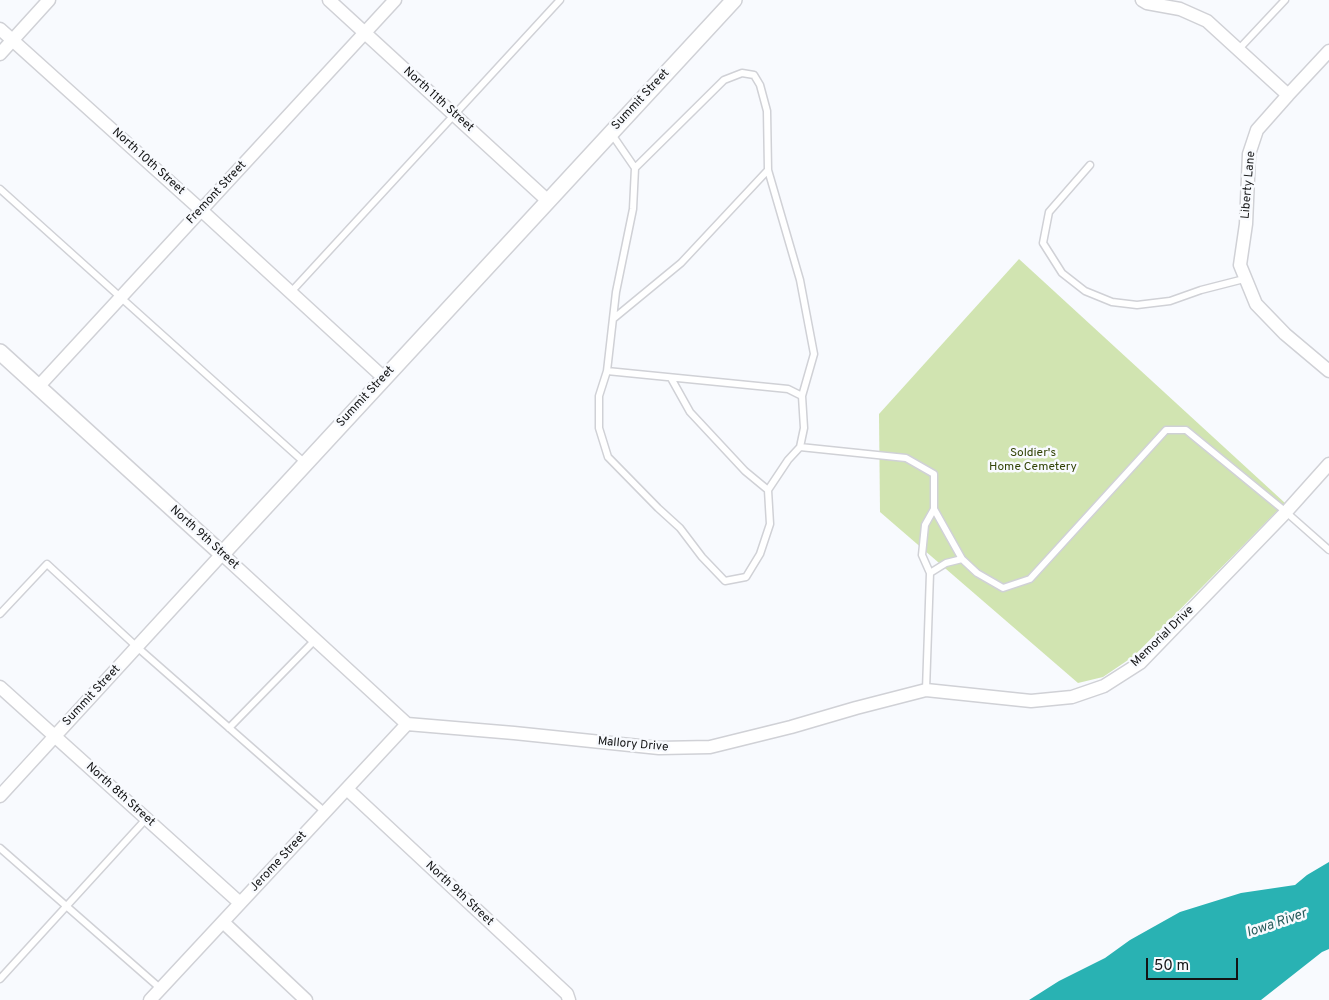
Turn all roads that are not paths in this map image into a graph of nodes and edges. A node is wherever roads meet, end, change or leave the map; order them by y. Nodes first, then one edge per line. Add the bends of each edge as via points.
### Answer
1 (49, 0) edge
2 (328, 0) edge
3 (395, 0) edge
4 (560, 0) edge
5 (734, 0) edge
6 (1142, 0) edge
7 (1284, 0) edge
8 (0, 29) edge
9 (365, 33) junction
10 (12, 40) junction
11 (1238, 50) junction
12 (0, 54) edge
13 (1326, 59) edge
14 (1288, 95) junction
15 (454, 115) junction
16 (610, 132) junction
17 (1090, 165) dead end
18 (636, 168) junction
19 (768, 170) junction
20 (0, 189) edge
21 (547, 200) junction
22 (201, 210) junction
23 (1244, 279) junction
24 (291, 292) junction
25 (120, 298) junction
26 (613, 320) junction
27 (0, 352) edge
28 (607, 371) junction
29 (1329, 371) edge
30 (384, 378) junction
31 (671, 378) junction
32 (38, 387) junction
33 (802, 396) junction
34 (800, 447) junction
35 (306, 463) junction
36 (1328, 468) edge
37 (768, 490) junction
38 (934, 509) junction
39 (1286, 512) junction
40 (1329, 550) edge
41 (222, 554) junction
42 (962, 559) junction
43 (930, 573) junction
44 (0, 614) edge
45 (315, 640) junction
46 (138, 647) junction
47 (0, 687) edge
48 (926, 690) junction
49 (856, 708) joint
50 (407, 724) junction
51 (229, 728) junction
52 (55, 736) junction
53 (346, 789) junction
54 (0, 796) edge
55 (325, 812) junction
56 (146, 818) junction
57 (0, 848) edge
58 (240, 903) junction
59 (66, 906) junction
60 (223, 922) junction
61 (0, 979) edge
62 (161, 988) junction
63 (150, 1000) edge
64 (306, 1000) edge
65 (569, 1000) edge

1 - 10 street
2 - 9 street, North 11th Street
3 - 9 street, Fremont Street
4 - 15 lane
5 - 16 street, Summit Street
6 - 11 street via 1180,9 1206,21
7 - 11 lane
8 - 10 street, North 10th Street
9 - 15 street, North 11th Street
9 - 22 street, Fremont Street
10 - 12 street
10 - 22 street, North 10th Street
11 - 14 street
13 - 14 street, Liberty Lane
14 - 23 street, Liberty Lane via 1257,130 1249,154 1246,224 1240,266
15 - 21 street, North 11th Street
15 - 24 lane
16 - 18 lane
16 - 21 street, Summit Street
17 - 23 lane via 1049,212 1043,243 1062,273 1085,291 1112,302 1137,305 1170,301
18 - 19 lane via 724,80 742,73 754,75 765,103
18 - 26 lane via 633,209
19 - 26 lane via 681,263
19 - 33 lane via 800,280 814,354
20 - 25 lane
21 - 30 street, Summit Street
22 - 24 street, North 10th Street
22 - 25 street, Fremont Street
23 - 29 street, Liberty Lane via 1256,304
24 - 30 street, North 10th Street
25 - 32 street, Fremont Street
25 - 35 lane
26 - 28 lane
27 - 32 street, North 9th Street
28 - 31 lane
28 - 37 lane via 599,396 599,428 608,457 680,528 724,581 746,576 760,554 770,524
30 - 35 street, Summit Street
31 - 33 lane via 788,389
31 - 37 lane via 690,412 745,471
32 - 41 street, North 9th Street
33 - 34 lane via 804,428
34 - 37 lane
34 - 38 lane via 906,458 934,474
35 - 41 street, Summit Street
36 - 39 street, Memorial Drive
38 - 42 lane
38 - 43 lane via 925,525 922,555
39 - 40 lane
39 - 42 lane via 1186,430 1166,430 1030,578 1003,588 976,572
39 - 48 street, Memorial Drive via 1140,663 1104,686 1072,696 1031,701
41 - 45 street, North 9th Street
41 - 46 street, Summit Street
42 - 43 lane via 946,563
43 - 48 lane
44 - 46 lane via 46,564
45 - 50 street, North 9th Street
45 - 51 lane
46 - 51 lane
46 - 52 street, Summit Street
47 - 52 street, North 8th Street
48 - 49 street, Memorial Drive
49 - 50 street, Mallory Drive via 710,747 659,748
50 - 53 street, Jerome Street
51 - 55 lane
52 - 54 street, Summit Street
52 - 56 street, North 8th Street
53 - 55 street, Jerome Street
53 - 65 street, North 9th Street via 567,994
55 - 58 street, Jerome Street
56 - 58 street, North 8th Street
56 - 59 lane
57 - 59 lane
58 - 60 street, Jerome Street
59 - 61 lane
59 - 62 lane
60 - 62 street, Jerome Street
60 - 64 street
62 - 63 street, Jerome Street

